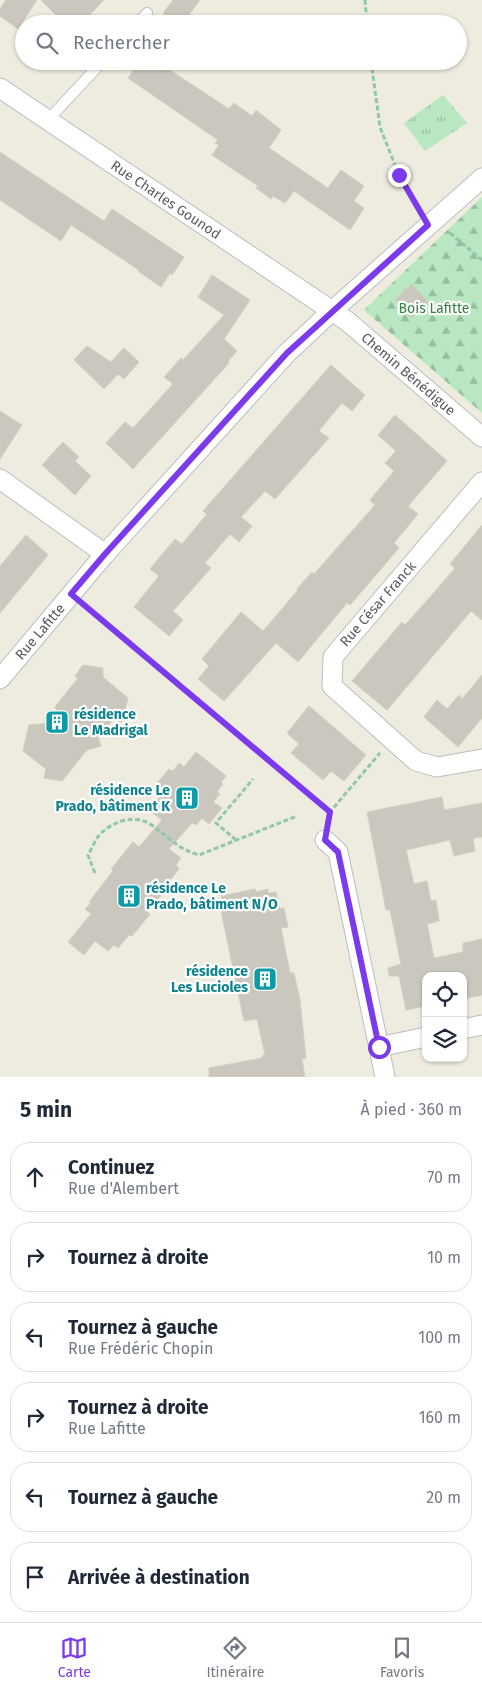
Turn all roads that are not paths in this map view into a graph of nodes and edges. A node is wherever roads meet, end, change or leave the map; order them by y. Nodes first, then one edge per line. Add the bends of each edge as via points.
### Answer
1 (94, 70) edge
2 (0, 88) edge
3 (48, 120) junction
4 (482, 178) edge
5 (332, 311) junction
6 (482, 438) edge
7 (0, 479) edge
8 (482, 482) edge
9 (105, 554) junction
10 (0, 680) edge
11 (482, 759) edge
12 (325, 840) road end
13 (482, 1025) edge
14 (467, 1028) edge
15 (422, 1038) edge
16 (379, 1047) junction
17 (385, 1077) edge

1 - 3 lane
2 - 3 street, Rue Charles Gounod
3 - 5 street, Rue Charles Gounod
4 - 5 street, Rue Lafitte
5 - 6 street, Chemin Bénédigue
5 - 9 street, Rue Lafitte via 287,353
7 - 9 street
8 - 11 street, Rue César Franck via 333,657 332,686 416,761 437,767
9 - 10 street, Rue Lafitte
12 - 16 street via 338,852
13 - 14 street
15 - 16 street
16 - 17 street

